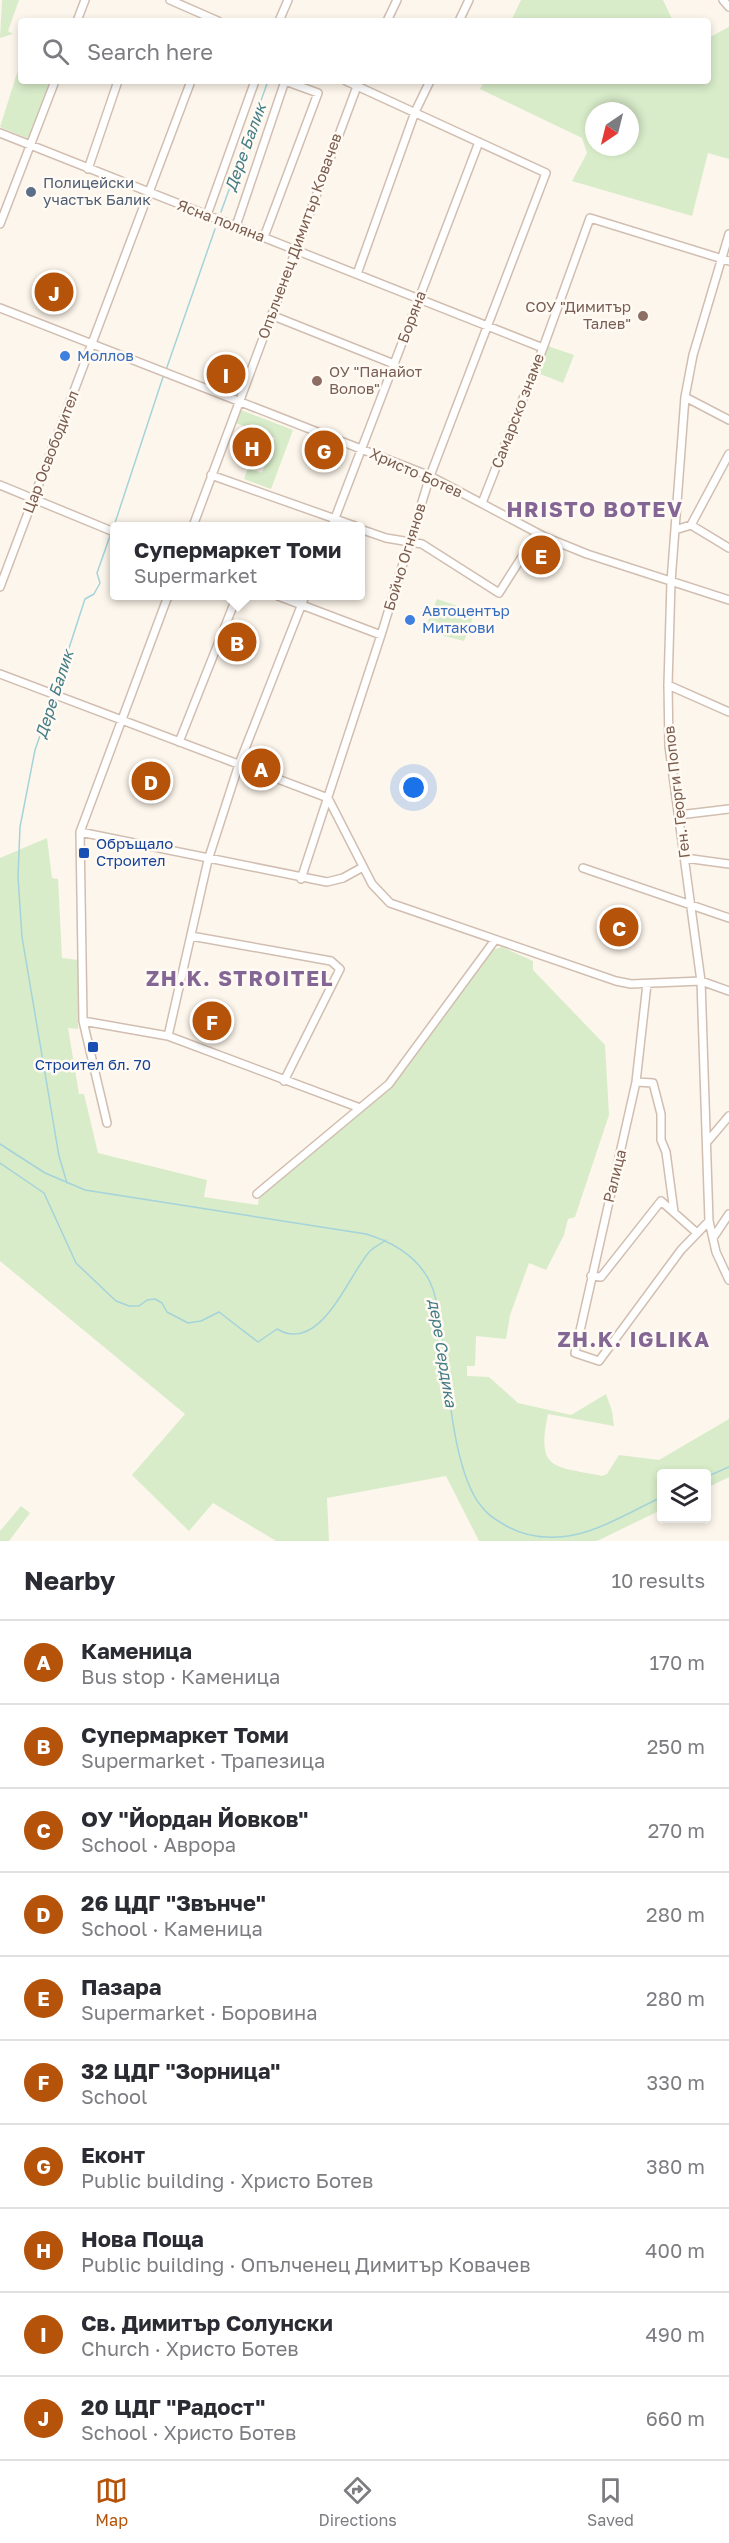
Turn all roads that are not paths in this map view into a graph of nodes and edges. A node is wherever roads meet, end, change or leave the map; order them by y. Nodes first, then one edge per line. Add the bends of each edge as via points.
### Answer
1 (85, 0) edge
2 (170, 0) edge
3 (288, 0) edge
4 (397, 0) edge
5 (469, 0) edge
6 (723, 0) edge
7 (729, 7) edge
8 (78, 18) edge
9 (210, 18) edge
10 (280, 18) edge
11 (388, 18) edge
12 (460, 18) edge
13 (54, 84) edge
14 (117, 84) edge
15 (190, 84) edge
16 (254, 84) edge
17 (284, 84) edge
18 (293, 84) edge
19 (358, 84) edge
20 (360, 84) edge
21 (429, 84) edge
22 (415, 112) junction
23 (0, 133) edge
24 (479, 142) junction
25 (31, 145) junction
26 (88, 169) junction
27 (149, 193) junction
28 (207, 215) junction
29 (0, 224) edge
30 (236, 226) junction
31 (729, 234) edge
32 (264, 237) junction
33 (295, 250) junction
34 (725, 260) edge
35 (357, 274) junction
36 (419, 299) junction
37 (0, 308) edge
38 (271, 315) junction
39 (487, 326) junction
40 (91, 344) junction
41 (543, 348) junction
42 (394, 364) junction
43 (685, 397) junction
44 (239, 400) junction
45 (729, 420) edge
46 (362, 450) junction
47 (729, 454) edge
48 (211, 475) junction
49 (430, 476) junction
50 (0, 485) edge
51 (34, 498) junction
52 (482, 503) junction
53 (194, 522) edge
54 (330, 522) edge
55 (333, 522) edge
56 (691, 525) junction
57 (110, 530) edge
58 (675, 530) junction
59 (365, 531) edge
60 (537, 533) junction
61 (410, 542) junction
62 (729, 548) edge
63 (670, 582) junction
64 (0, 587) edge
65 (167, 600) edge
66 (235, 600) edge
67 (288, 600) edge
68 (303, 600) edge
69 (729, 600) edge
70 (301, 605) junction
71 (381, 635) junction
72 (0, 674) edge
73 (668, 685) junction
74 (729, 712) edge
75 (122, 722) junction
76 (179, 742) junction
77 (238, 764) junction
78 (328, 798) junction
79 (729, 809) edge
80 (679, 815) junction
81 (80, 832) junction
82 (685, 858) junction
83 (208, 860) junction
84 (729, 864) edge
85 (363, 867) junction
86 (583, 868) dead end
87 (301, 879) junction
88 (691, 904) junction
89 (729, 918) edge
90 (191, 936) junction
91 (495, 940) junction
92 (701, 981) junction
93 (647, 984) junction
94 (729, 991) edge
95 (83, 1021) junction
96 (168, 1036) junction
97 (284, 1081) junction
98 (636, 1082) junction
99 (360, 1108) junction
100 (729, 1116) edge
101 (107, 1123) dead end
102 (706, 1142) junction
103 (257, 1194) dead end
104 (674, 1212) junction
105 (729, 1214) edge
106 (709, 1221) junction
107 (697, 1233) junction
108 (712, 1238) junction
109 (591, 1276) junction
110 (729, 1280) edge

1 - 8 street
2 - 9 street
3 - 10 street
4 - 11 street
5 - 12 street
6 - 7 street
13 - 25 street
14 - 26 street
15 - 27 street, Цар Освободител
16 - 28 street
17 - 30 street
18 - 32 street via 318,93
19 - 33 street, Опълченец Димитър Ковачев
20 - 22 street
21 - 22 street
22 - 24 street
22 - 35 street
23 - 25 street, Ясна поляна
24 - 36 street, Боряна
24 - 39 street, Бойчо Огнянов via 546,173
25 - 26 street, Ясна поляна
25 - 29 street
26 - 27 street, Ясна поляна
27 - 28 street, Ясна поляна
27 - 40 street, Цар Освободител
28 - 30 street, Ясна поляна
30 - 32 street, Ясна поляна
31 - 34 street, Ген. Георги Попов
32 - 33 street, Ясна поляна
33 - 35 street, Ясна поляна
33 - 38 street, Опълченец Димитър Ковачев
34 - 41 street, Самарско знаме via 590,218
34 - 43 street, Ген. Георги Попов via 693,355
35 - 36 street, Ясна поляна
36 - 39 street, Ясна поляна
36 - 42 street, Боряна
37 - 40 street, Христо Ботев
38 - 42 street
38 - 44 street, Опълченец Димитър Ковачев
39 - 41 street, Ясна поляна
39 - 49 street, Бойчо Огнянов
40 - 44 street, Христо Ботев
40 - 51 street, Цар Освободител
41 - 52 street, Самарско знаме
42 - 46 street, Боряна
43 - 45 street
43 - 58 street, Ген. Георги Попов
44 - 46 street, Христо Ботев
44 - 48 street, Опълченец Димитър Ковачев
46 - 49 street, Христо Ботев
46 - 55 street, Боряна
47 - 56 street
48 - 53 street, Опълченец Димитър Ковачев
48 - 54 street
49 - 52 street, Христо Ботев
49 - 61 street, Бойчо Огнянов
50 - 51 street
51 - 57 street
51 - 64 street, Цар Освободител
52 - 60 street, Христо Ботев
56 - 58 street
56 - 62 street
58 - 63 street, Ген. Георги Попов
59 - 61 street
60 - 61 street via 499,593 422,544
60 - 63 street, Христо Ботев
61 - 71 street, Бойчо Огнянов
63 - 69 street, Христо Ботев
63 - 73 street, Ген. Георги Попов
65 - 75 street
66 - 76 street
67 - 70 street
68 - 70 street
70 - 71 street
70 - 77 street
71 - 78 street, Бойчо Огнянов
72 - 75 street
73 - 74 street
73 - 80 street, Ген. Георги Попов via 669,746
75 - 76 street
75 - 81 street
76 - 77 street
77 - 78 street
77 - 83 street
78 - 85 street
78 - 87 street, Бойчо Огнянов
79 - 80 street
80 - 82 street, Ген. Георги Попов
81 - 83 street
81 - 95 street
82 - 84 street
82 - 88 street, Ген. Георги Попов
83 - 87 street
83 - 90 street
85 - 87 street via 335,881
85 - 91 street via 390,903
86 - 88 street
88 - 89 street
88 - 92 street, Ген. Георги Попов
90 - 96 street
90 - 97 street via 331,961 340,969
91 - 93 street via 616,981
91 - 99 street via 389,1084
92 - 93 street
92 - 94 street
92 - 102 street, Ген. Георги Попов
93 - 98 street, Ралица
95 - 96 street
95 - 101 street
96 - 97 street
97 - 99 street
98 - 104 street via 653,1083 657,1094
98 - 109 street, Ралица
99 - 103 street
100 - 102 street
102 - 106 street, Ген. Георги Попов
104 - 107 street
104 - 109 street via 661,1201 601,1277
105 - 108 street
106 - 107 street
106 - 108 street, Ген. Георги Попов
107 - 109 street, Ралица via 599,1361 575,1353
108 - 110 street, Ген. Георги Попов

